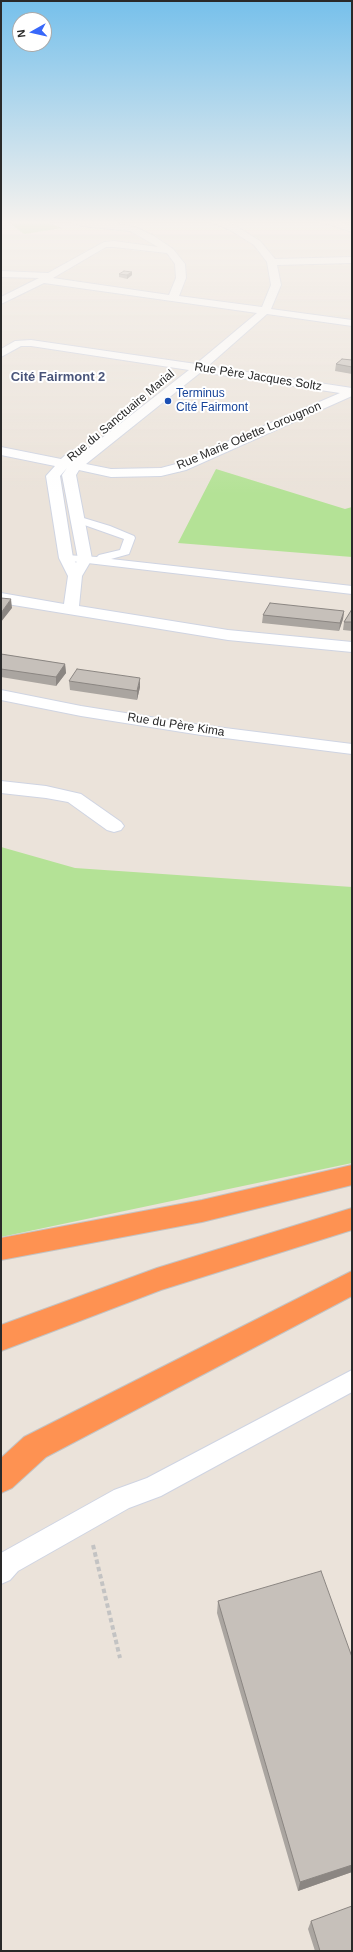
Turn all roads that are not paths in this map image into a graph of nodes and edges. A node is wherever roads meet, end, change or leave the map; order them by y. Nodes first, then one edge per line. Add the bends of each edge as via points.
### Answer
1 (250, 312) edge
2 (263, 312) edge
3 (272, 312) edge
4 (352, 323) edge
5 (212, 342) dead end
6 (1, 354) edge
7 (195, 356) dead end
8 (183, 365) junction
9 (200, 367) junction
10 (171, 375) dead end
11 (352, 392) edge
12 (150, 406) junction
13 (1, 452) edge
14 (69, 465) junction
15 (78, 519) junction
16 (66, 558) junction
17 (85, 558) junction
18 (75, 576) junction
19 (352, 590) edge
20 (1, 592) edge
21 (1, 598) edge
22 (21, 600) junction
23 (71, 609) junction
24 (352, 647) edge
25 (1, 695) edge
26 (352, 749) edge
27 (1, 787) edge
28 (114, 826) dead end
29 (352, 1175) edge
30 (352, 1219) edge
31 (1, 1249) edge
32 (352, 1283) edge
33 (1, 1338) edge
34 (352, 1380) edge
35 (1, 1478) edge
36 (1, 1571) edge

1 - 5 street
2 - 9 street, Rue du Sanctuaire Marial
3 - 4 street
6 - 8 street, Rue Père Jacques Soltz via 19,343 31,343 162,364
7 - 8 street, Rue du Sanctuaire Marial
8 - 9 street, Rue Père Jacques Soltz
8 - 10 street, Rue du Sanctuaire Marial
9 - 11 street, Rue Père Jacques Soltz
9 - 12 street, Rue du Sanctuaire Marial
11 - 14 street, Rue Marie Odette Lorougnon via 181,467 161,472 111,473
12 - 14 street, Rue du Sanctuaire Marial
12 - 14 street, Rue du Sanctuaire Marial via 134,403
13 - 14 street, Rue Marie Odette Lorougnon
14 - 15 street, Rue du Sanctuaire Marial
14 - 16 street, Rue du Sanctuaire Marial via 53,476
15 - 17 street, Rue du Sanctuaire Marial
15 - 17 lane via 130,538 125,552
16 - 17 lane
16 - 18 street, Rue du Sanctuaire Marial
17 - 18 street
17 - 19 lane
18 - 23 street
20 - 22 street
21 - 22 street
22 - 23 street
23 - 24 street via 228,635
25 - 26 street, Rue du Père Kima via 80,711 201,730
27 - 28 street via 74,798
29 - 31 highway via 202,1211
30 - 33 highway via 157,1280
32 - 35 highway via 35,1447
34 - 36 lane via 153,1488 124,1498 86,1518 9,1562

